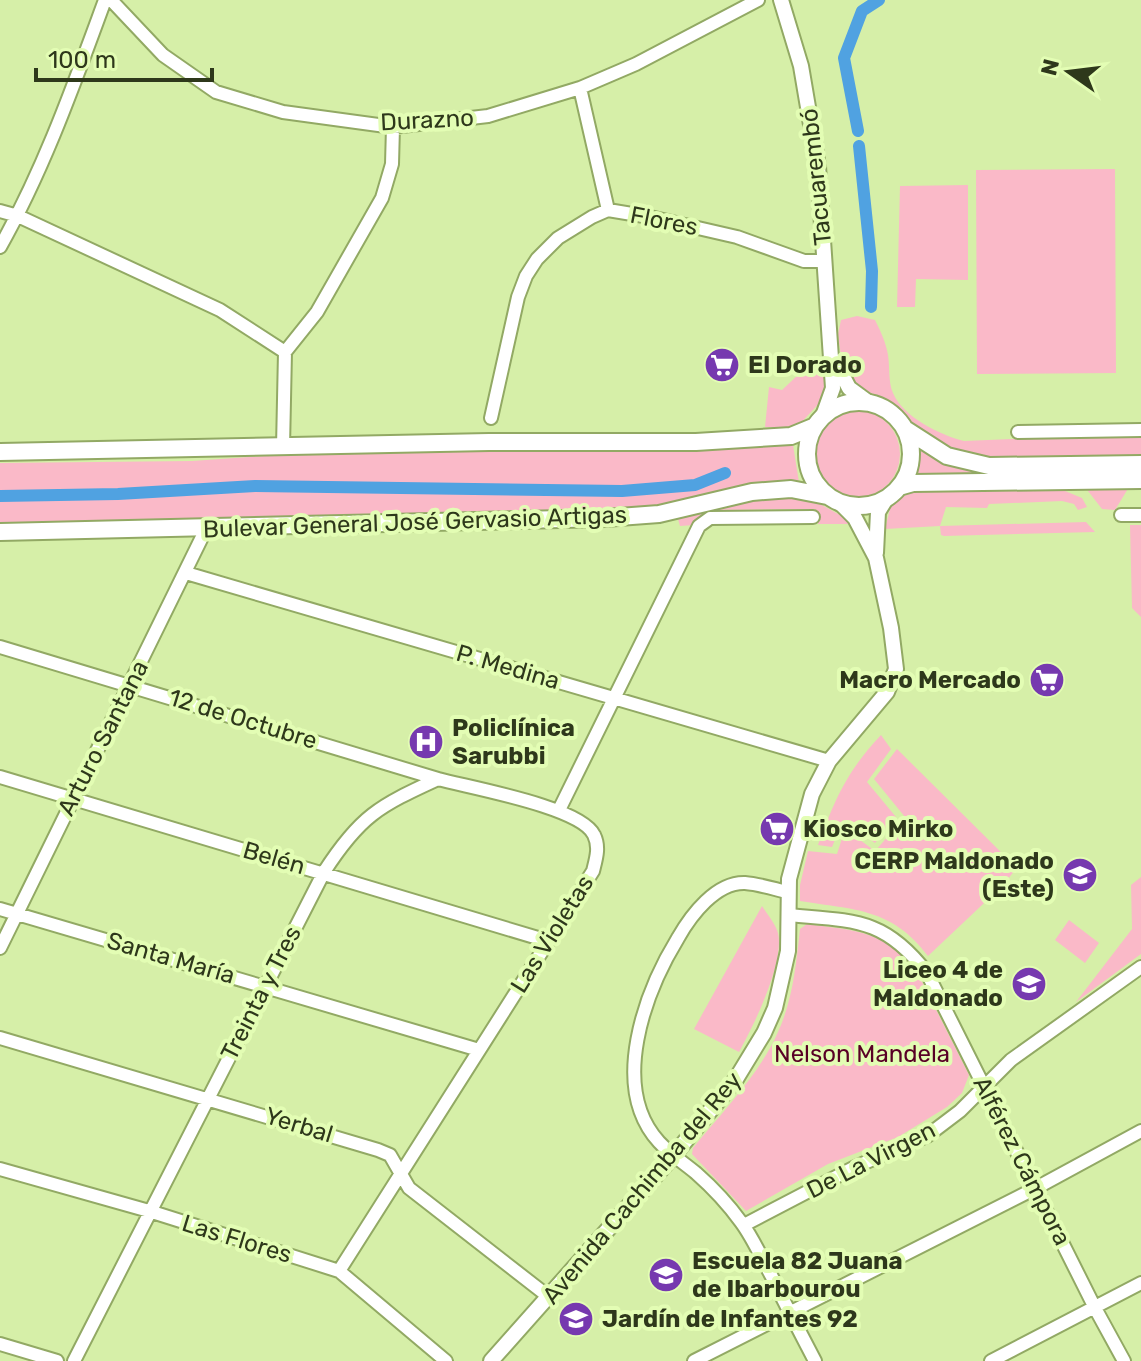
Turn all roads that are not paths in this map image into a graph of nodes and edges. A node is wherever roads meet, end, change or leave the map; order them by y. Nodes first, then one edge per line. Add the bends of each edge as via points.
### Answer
1 (105, 0) edge
2 (111, 0) edge
3 (758, 0) edge
4 (781, 0) edge
5 (580, 88) junction
6 (393, 127) junction
7 (608, 210) junction
8 (0, 211) edge
9 (18, 216) junction
10 (0, 247) edge
11 (825, 261) junction
12 (285, 352) junction
13 (833, 357) junction
14 (868, 402) junction
15 (824, 413) junction
16 (491, 418) dead end
17 (813, 427) junction
18 (905, 429) junction
19 (1141, 430) edge
20 (1018, 432) dead end
21 (283, 447) junction
22 (0, 452) edge
23 (1141, 464) edge
24 (1141, 480) edge
25 (899, 487) junction
26 (886, 499) junction
27 (833, 500) junction
28 (1121, 515) dead end
29 (1141, 515) edge
30 (813, 517) dead end
31 (206, 529) junction
32 (0, 532) edge
33 (876, 558) junction
34 (186, 573) junction
35 (0, 647) edge
36 (130, 684) junction
37 (616, 698) junction
38 (829, 761) junction
39 (0, 777) edge
40 (438, 779) junction
41 (73, 798) junction
42 (559, 810) junction
43 (324, 872) junction
44 (787, 892) junction
45 (0, 909) edge
46 (15, 913) junction
47 (788, 915) junction
48 (548, 941) junction
49 (0, 948) edge
50 (1141, 967) edge
51 (264, 985) junction
52 (0, 1038) edge
53 (479, 1050) junction
54 (985, 1087) junction
55 (207, 1097) junction
56 (1141, 1131) edge
57 (674, 1155) junction
58 (0, 1169) edge
59 (400, 1174) junction
60 (1036, 1188) junction
61 (149, 1211) junction
62 (744, 1225) junction
63 (339, 1271) junction
64 (1141, 1283) edge
65 (549, 1297) junction
66 (1095, 1308) junction
67 (789, 1311) junction
68 (0, 1344) edge
69 (57, 1361) edge
70 (74, 1361) edge
71 (446, 1361) edge
72 (491, 1361) edge
73 (694, 1361) edge
74 (815, 1361) edge
75 (991, 1361) edge
76 (1124, 1361) edge

1 - 9 street
2 - 6 street, Durazno via 163,55 216,92 283,112
3 - 5 street, Durazno
4 - 11 street, Tacuarembó via 812,122
5 - 6 street, Durazno via 488,116
5 - 7 street
6 - 12 street via 392,164 382,198 317,312
7 - 11 street, Flores via 737,237 804,261
7 - 16 street, Flores via 558,238 526,276
8 - 9 street
9 - 10 street
9 - 12 street via 220,310
11 - 13 street, Tacuarembó
12 - 21 street
13 - 14 street, Tacuarembó via 849,388
13 - 15 street, Tacuarembó via 833,388
14 - 15 main road via 853,401
14 - 18 main road via 896,416
15 - 17 main road
17 - 21 main road via 791,436 696,442
17 - 27 main road via 806,456 809,471
18 - 23 main road via 947,456 989,466
18 - 25 main road via 911,459
19 - 20 street
21 - 22 main road
24 - 25 main road
25 - 26 main road
26 - 27 main road via 855,506
26 - 33 street, Avenida Cachimba del Rey via 878,512
27 - 31 main road, Bulevar General José Gervasio Artigas via 791,489 752,492 659,514 605,518
27 - 33 street, Avenida Cachimba del Rey via 855,518
28 - 29 street
30 - 37 street via 704,521
31 - 32 main road, Bulevar General José Gervasio Artigas
31 - 34 street, Arturo Santana
33 - 38 street, Avenida Cachimba del Rey via 895,677
34 - 36 street, Arturo Santana
34 - 37 street, P. Medina
35 - 36 street, 12 de Octubre
36 - 40 street, 12 de Octubre
36 - 41 street, Arturo Santana
37 - 38 street, P. Medina
37 - 42 street
38 - 44 street, Avenida Cachimba del Rey via 812,794
39 - 41 street, Belén
40 - 42 street
40 - 43 street, Treinta y Tres via 369,814
41 - 43 street, Belén
41 - 46 street, Arturo Santana
42 - 48 street, Las Violetas via 592,831 598,853 593,871
43 - 48 street, Belén
43 - 51 street, Treinta y Tres
44 - 47 street, Avenida Cachimba del Rey
44 - 57 street via 744,883 724,887 683,929 660,969 639,1031 635,1084 646,1123
45 - 46 street, Santa María
46 - 49 street, Arturo Santana
46 - 51 street, Santa María
47 - 54 street, Alférez Cámpora via 863,923 898,940 927,973
47 - 57 street, Avenida Cachimba del Rey via 782,983 764,1033 736,1079
48 - 53 street, Las Violetas
50 - 54 street, De La Virgen via 1011,1060
51 - 53 street, Santa María
51 - 55 street, Treinta y Tres
52 - 55 street, Yerbal
53 - 59 street, Las Violetas
54 - 60 street, Alférez Cámpora
54 - 62 street, De La Virgen via 927,1136
55 - 59 street, Yerbal via 378,1150 390,1155
55 - 61 street, Treinta y Tres
56 - 60 street
57 - 62 street
57 - 65 street, Avenida Cachimba del Rey
58 - 61 street, Las Flores
59 - 63 street, Las Violetas
59 - 65 street, Yerbal via 409,1188
60 - 66 street, Alférez Cámpora
60 - 67 street
61 - 63 street, Las Flores
61 - 70 street, Treinta y Tres
62 - 67 street
63 - 71 street, Las Flores
64 - 66 street
65 - 72 street, Avenida Cachimba del Rey
66 - 75 street
66 - 76 street, Alférez Cámpora
67 - 73 street
67 - 74 street
68 - 69 street

